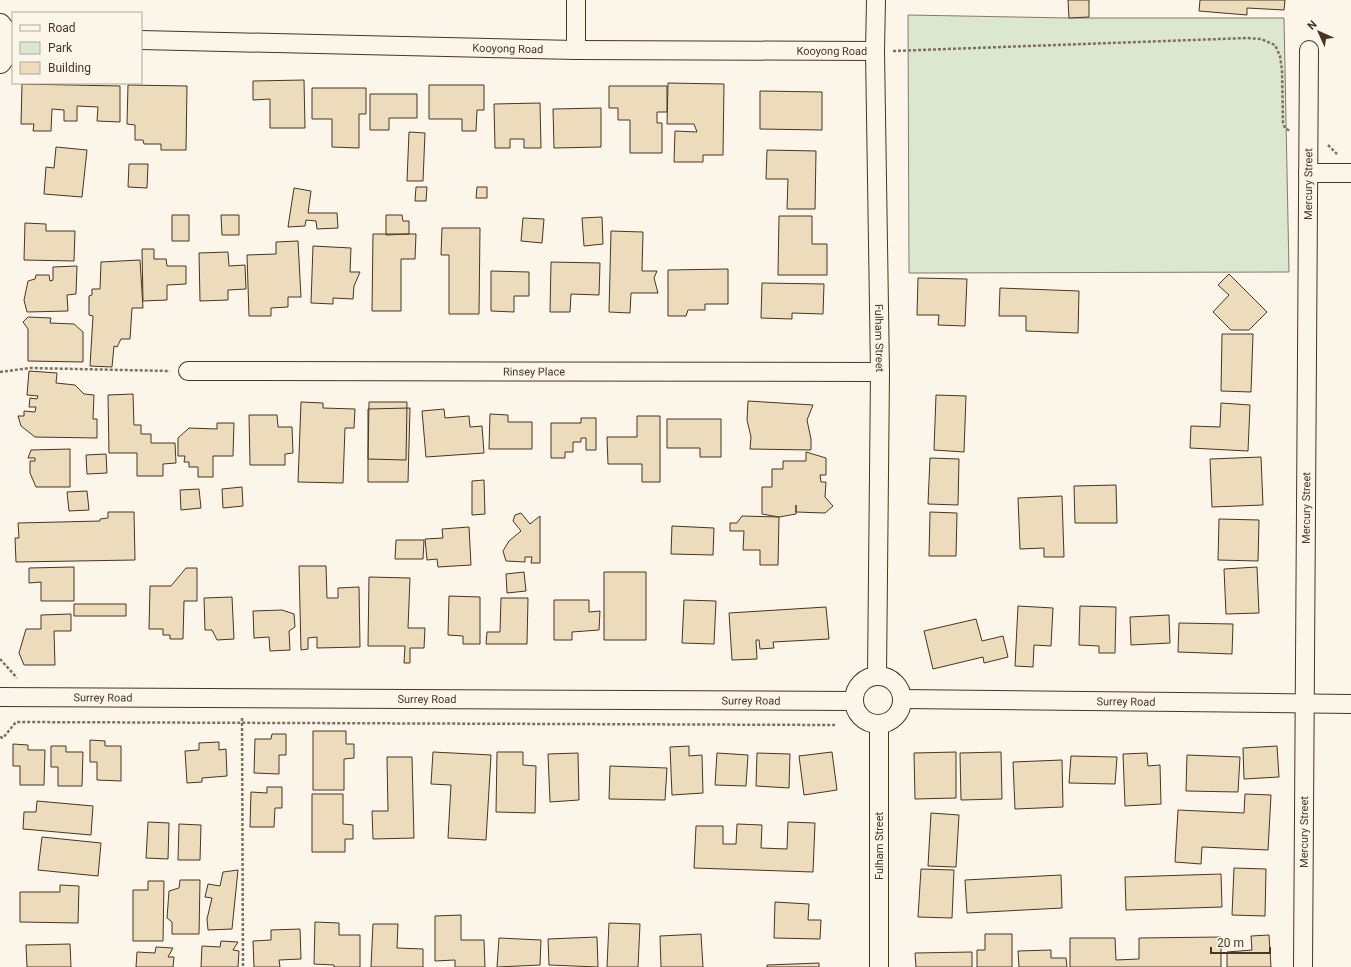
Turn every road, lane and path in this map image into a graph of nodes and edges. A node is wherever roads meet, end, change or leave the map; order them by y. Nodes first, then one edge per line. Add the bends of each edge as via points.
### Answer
1 (576, 0) edge
2 (876, 0) edge
3 (6, 31) edge
4 (142, 40) edge
5 (576, 50) junction
6 (1309, 50) dead end
7 (875, 51) junction
8 (5, 59) edge
9 (1291, 132) dead end
10 (1324, 138) dead end
11 (1341, 156) dead end
12 (1308, 173) junction
13 (1351, 173) edge
14 (188, 371) joint
15 (0, 372) edge
16 (880, 372) junction
17 (878, 676) junction
18 (0, 697) edge
19 (242, 697) junction
20 (902, 699) junction
21 (854, 701) junction
22 (1305, 704) junction
23 (1351, 704) edge
24 (242, 723) junction
25 (879, 724) junction
26 (836, 725) dead end
27 (0, 738) edge
28 (243, 967) edge
29 (879, 967) edge
30 (1304, 967) edge

1 - 5 street
2 - 7 street, Fulham Street
3 - 8 street
4 - 5 street, Kooyong Road
5 - 7 street, Kooyong Road
6 - 12 street, Mercury Street
7 - 9 path via 1247,38 1261,40 1274,45 1280,56 1283,122 1285,128
7 - 16 street, Fulham Street
10 - 11 path via 1327,145
12 - 13 street
12 - 22 street, Mercury Street
14 - 15 path via 30,368
14 - 16 street, Rinsey Place
16 - 17 street, Fulham Street
17 - 20 street via 894,683
17 - 21 street via 861,684
18 - 19 street, Surrey Road
19 - 21 street, Surrey Road
19 - 24 path
20 - 22 street, Surrey Road
20 - 25 street via 893,719
21 - 25 street via 855,709 865,720
22 - 23 street, Surrey Road
22 - 30 street, Mercury Street
24 - 26 path
24 - 27 path via 16,722 3,738
24 - 28 path
25 - 29 street, Fulham Street

